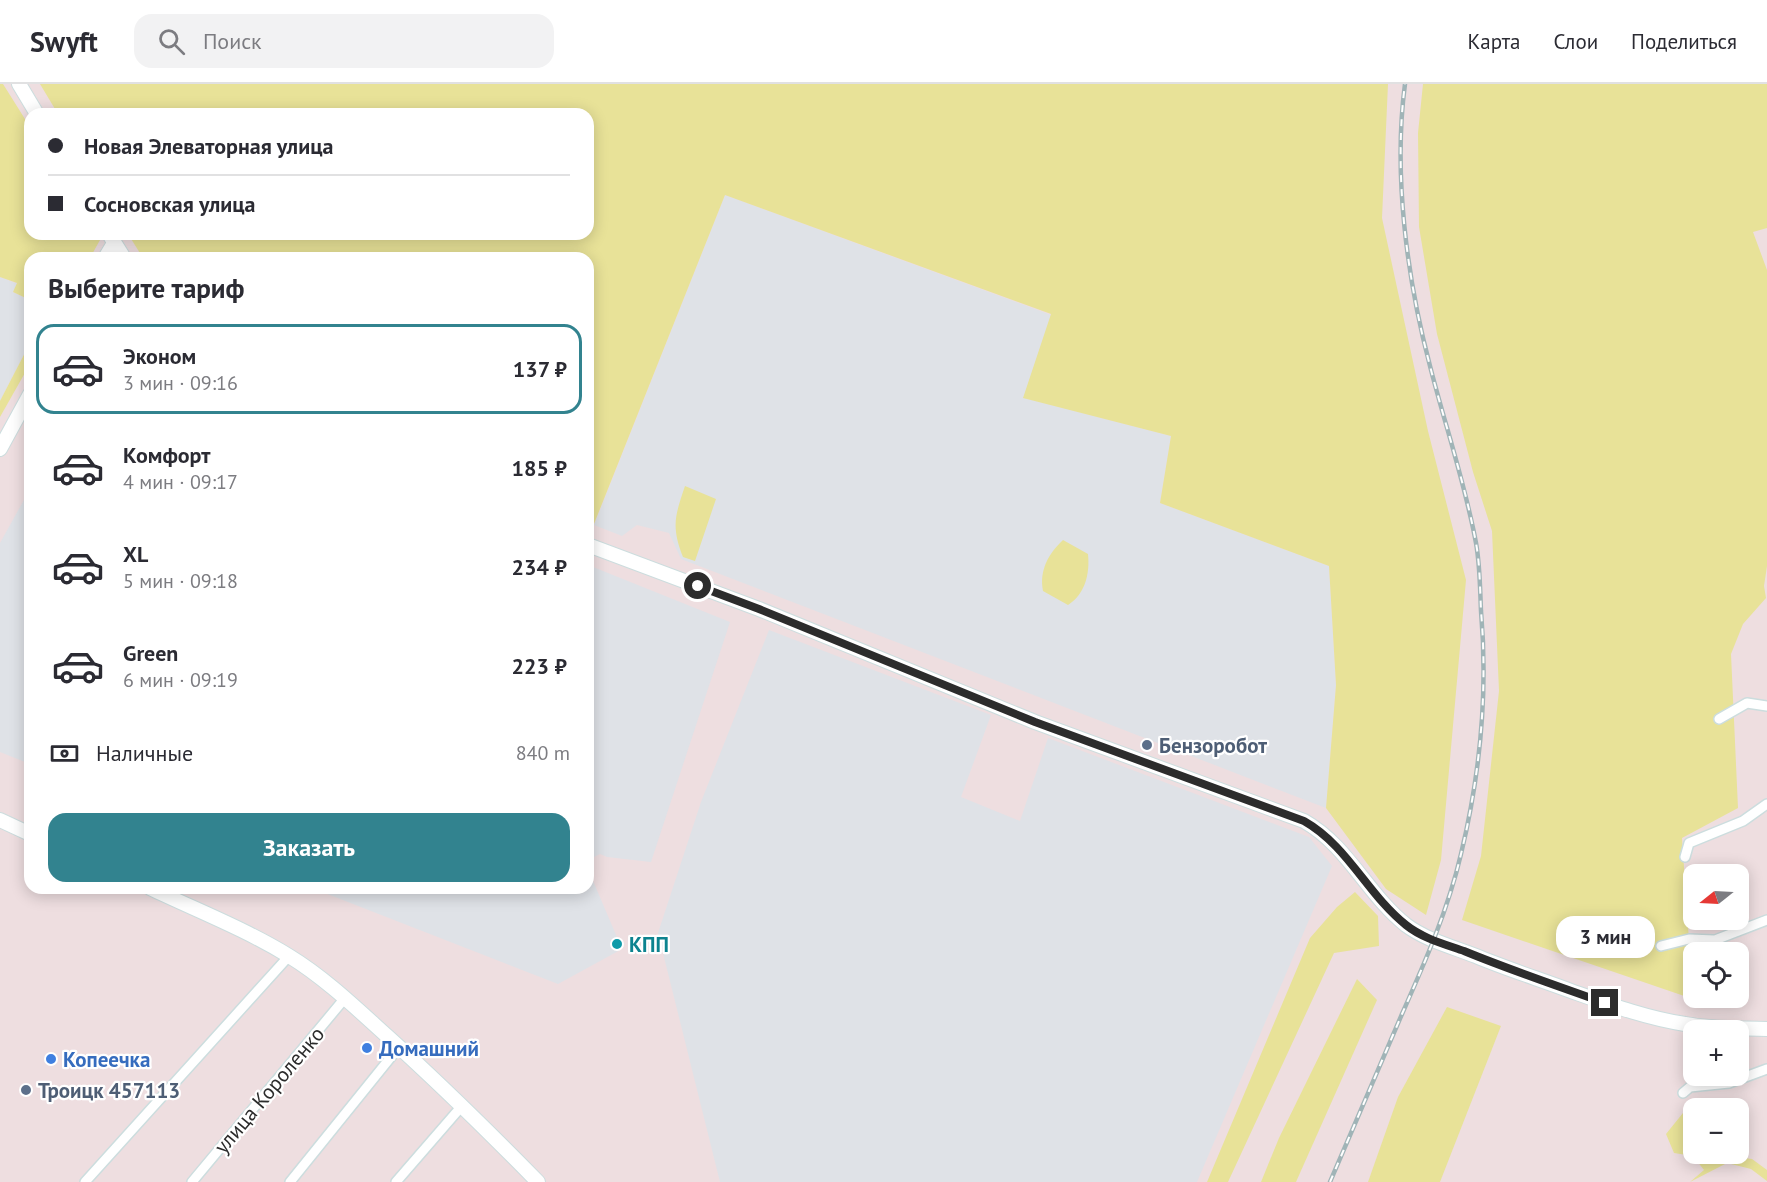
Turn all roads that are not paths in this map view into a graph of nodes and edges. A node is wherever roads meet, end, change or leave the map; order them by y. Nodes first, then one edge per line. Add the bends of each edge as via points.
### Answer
1 (18, 84) edge
2 (33, 108) edge
3 (24, 405) edge
4 (0, 449) edge
5 (594, 547) edge
6 (1767, 706) edge
7 (1719, 719) dead end
8 (1767, 804) edge
9 (0, 820) edge
10 (24, 831) edge
11 (1685, 856) dead end
12 (163, 894) edge
13 (1767, 920) edge
14 (1661, 946) dead end
15 (289, 956) junction
16 (345, 998) junction
17 (1767, 1029) edge
18 (399, 1047) junction
19 (1767, 1069) edge
20 (1683, 1093) dead end
21 (461, 1107) junction
22 (85, 1182) edge
23 (192, 1182) edge
24 (290, 1182) edge
25 (396, 1182) edge
26 (538, 1182) edge

1 - 2 main road
3 - 4 main road
5 - 17 main road via 759,609 1035,722 1304,821 1337,846 1389,910 1414,930 1437,941 1588,997 1660,1019 1686,1025
6 - 7 street via 1747,704
8 - 11 street via 1743,821 1689,843
9 - 10 main road
12 - 15 main road
13 - 14 street via 1715,940 1689,939
15 - 16 main road
15 - 22 street
16 - 18 main road
16 - 23 street, улица Короленко
18 - 21 main road
18 - 24 street
19 - 20 street via 1729,1083 1690,1087
21 - 25 street
21 - 26 main road

